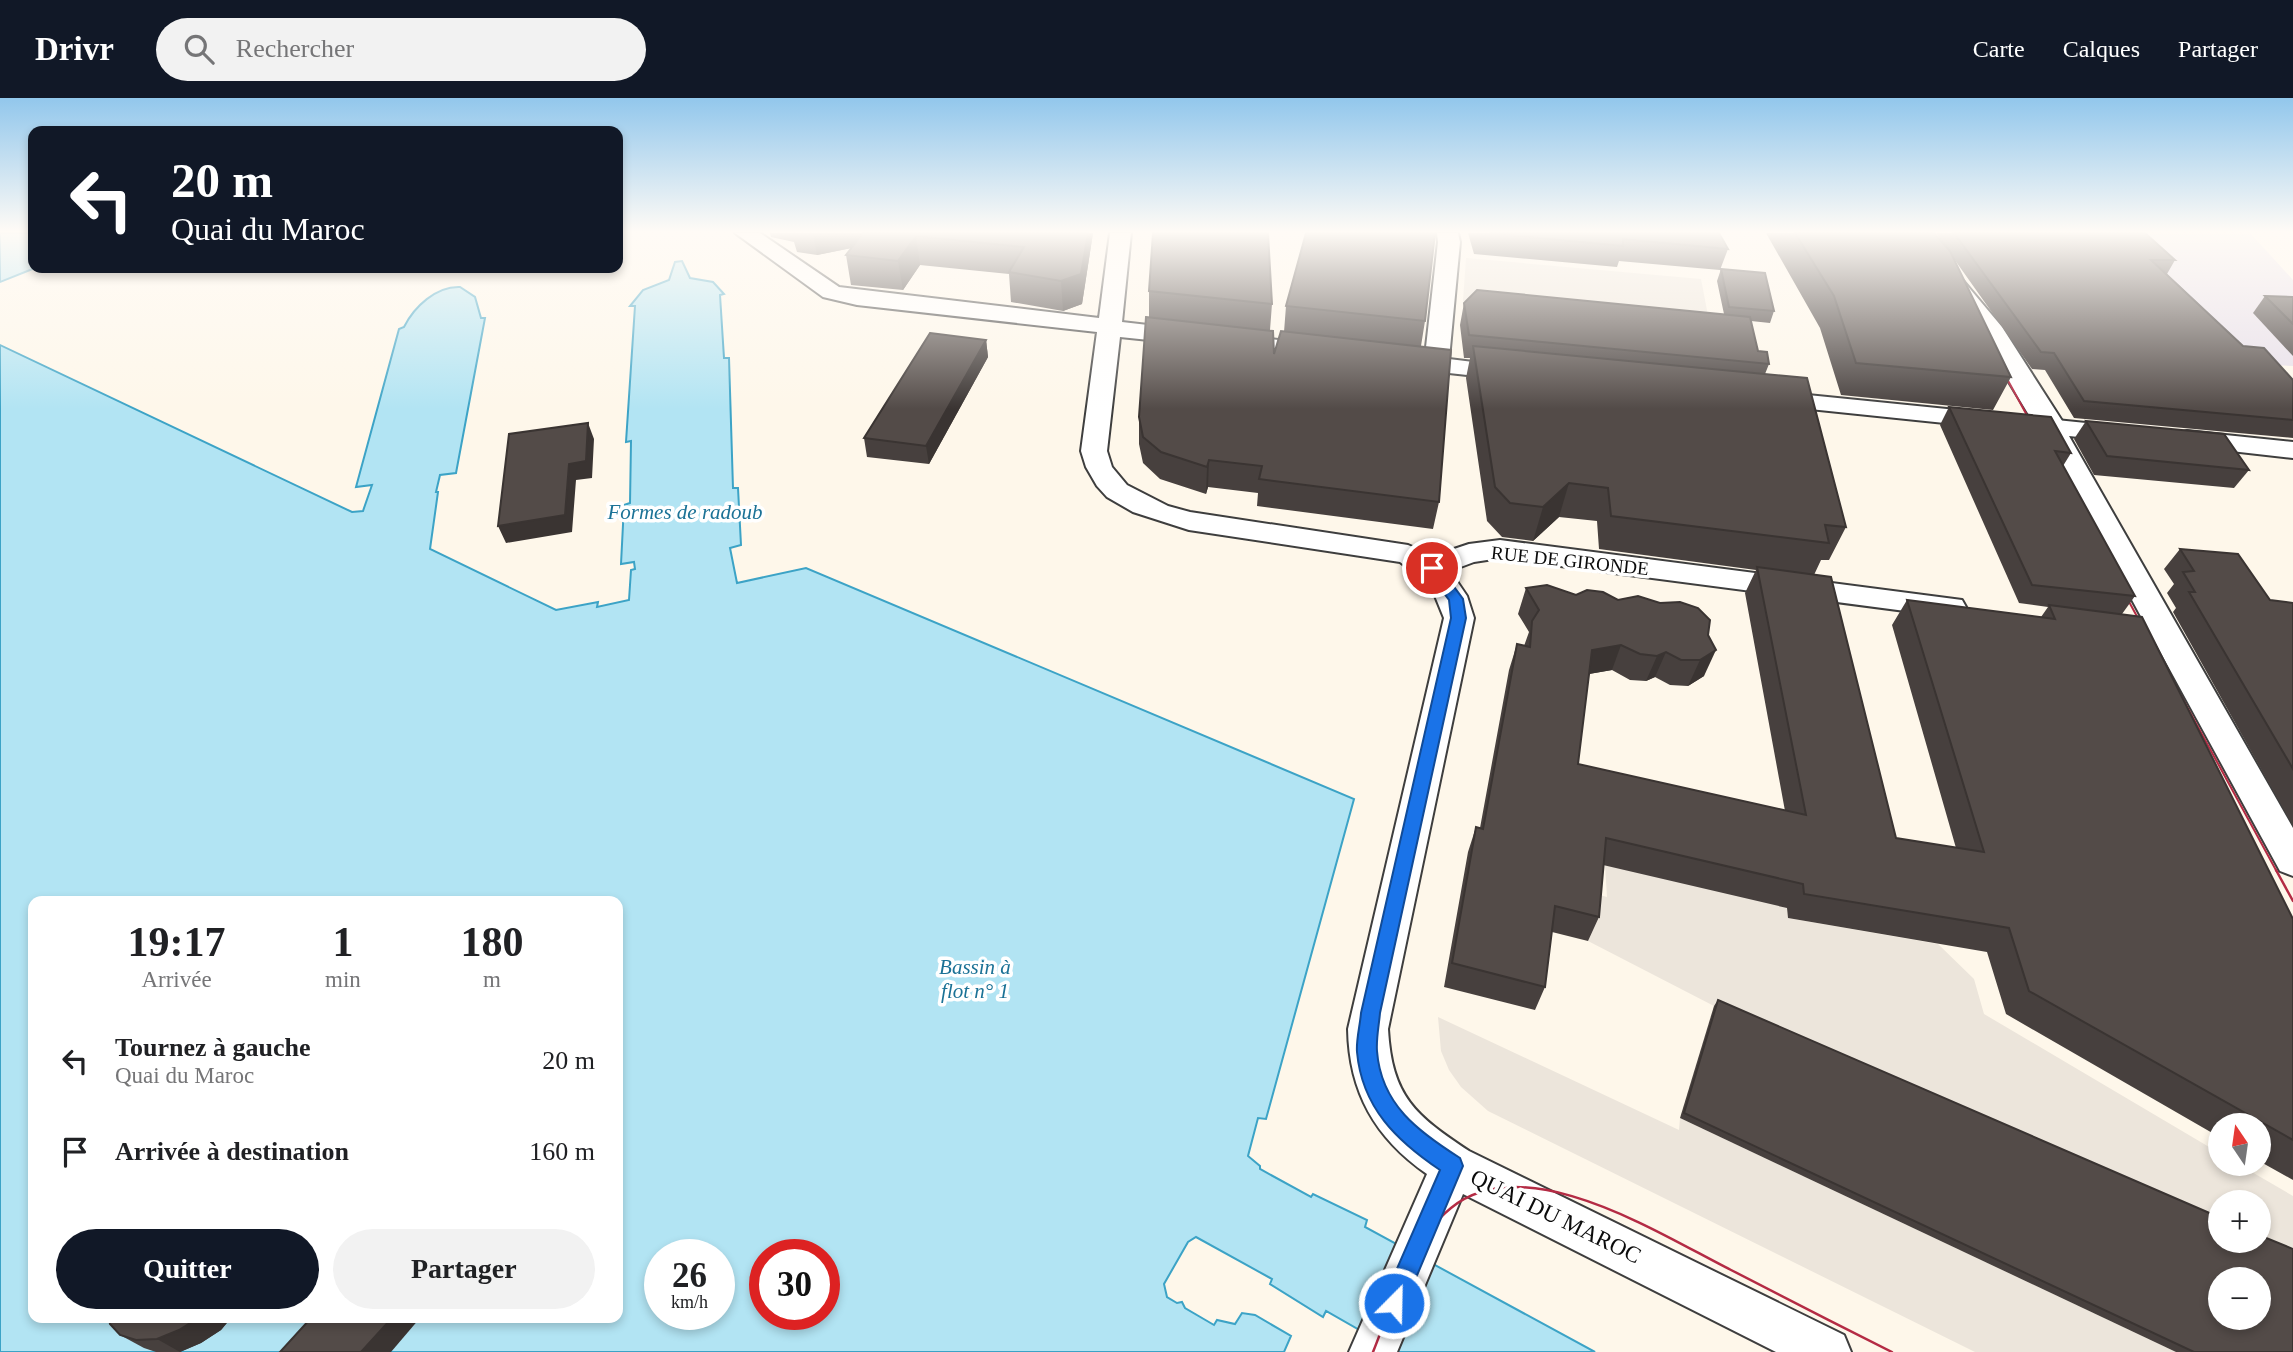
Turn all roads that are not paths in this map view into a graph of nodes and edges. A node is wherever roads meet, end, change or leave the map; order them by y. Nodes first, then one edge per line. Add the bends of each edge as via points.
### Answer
1 (830, 292) edge
2 (1113, 292) edge
3 (1444, 292) edge
4 (1958, 292) edge
5 (1109, 326) junction
6 (1346, 354) edge
7 (1385, 359) edge
8 (1436, 365) junction
9 (1533, 375) edge
10 (1740, 396) edge
11 (2051, 427) junction
12 (2293, 450) edge
13 (1432, 568) junction
14 (1979, 611) edge
15 (2081, 624) edge
16 (2166, 635) junction
17 (2293, 861) edge
18 (1453, 1166) junction
19 (1373, 1352) edge
20 (1827, 1352) edge

1 - 5 street
2 - 5 street
3 - 8 street
4 - 11 street via 1992,333
5 - 6 street via 1132,333
5 - 13 street via 1094,451 1097,467 1114,490 1159,513 1189,521 1372,547 1408,554
7 - 8 street
8 - 9 street
10 - 11 street
11 - 12 street
11 - 16 street
13 - 14 street, RUE DE GIRONDE via 1469,554 1500,549
13 - 18 street, QUAI DU MAROC via 1456,599 1459,618 1371,1013 1367,1051 1375,1083 1391,1115 1412,1140
15 - 16 street
16 - 17 street
18 - 19 street
18 - 20 street, QUAI DU MAROC

